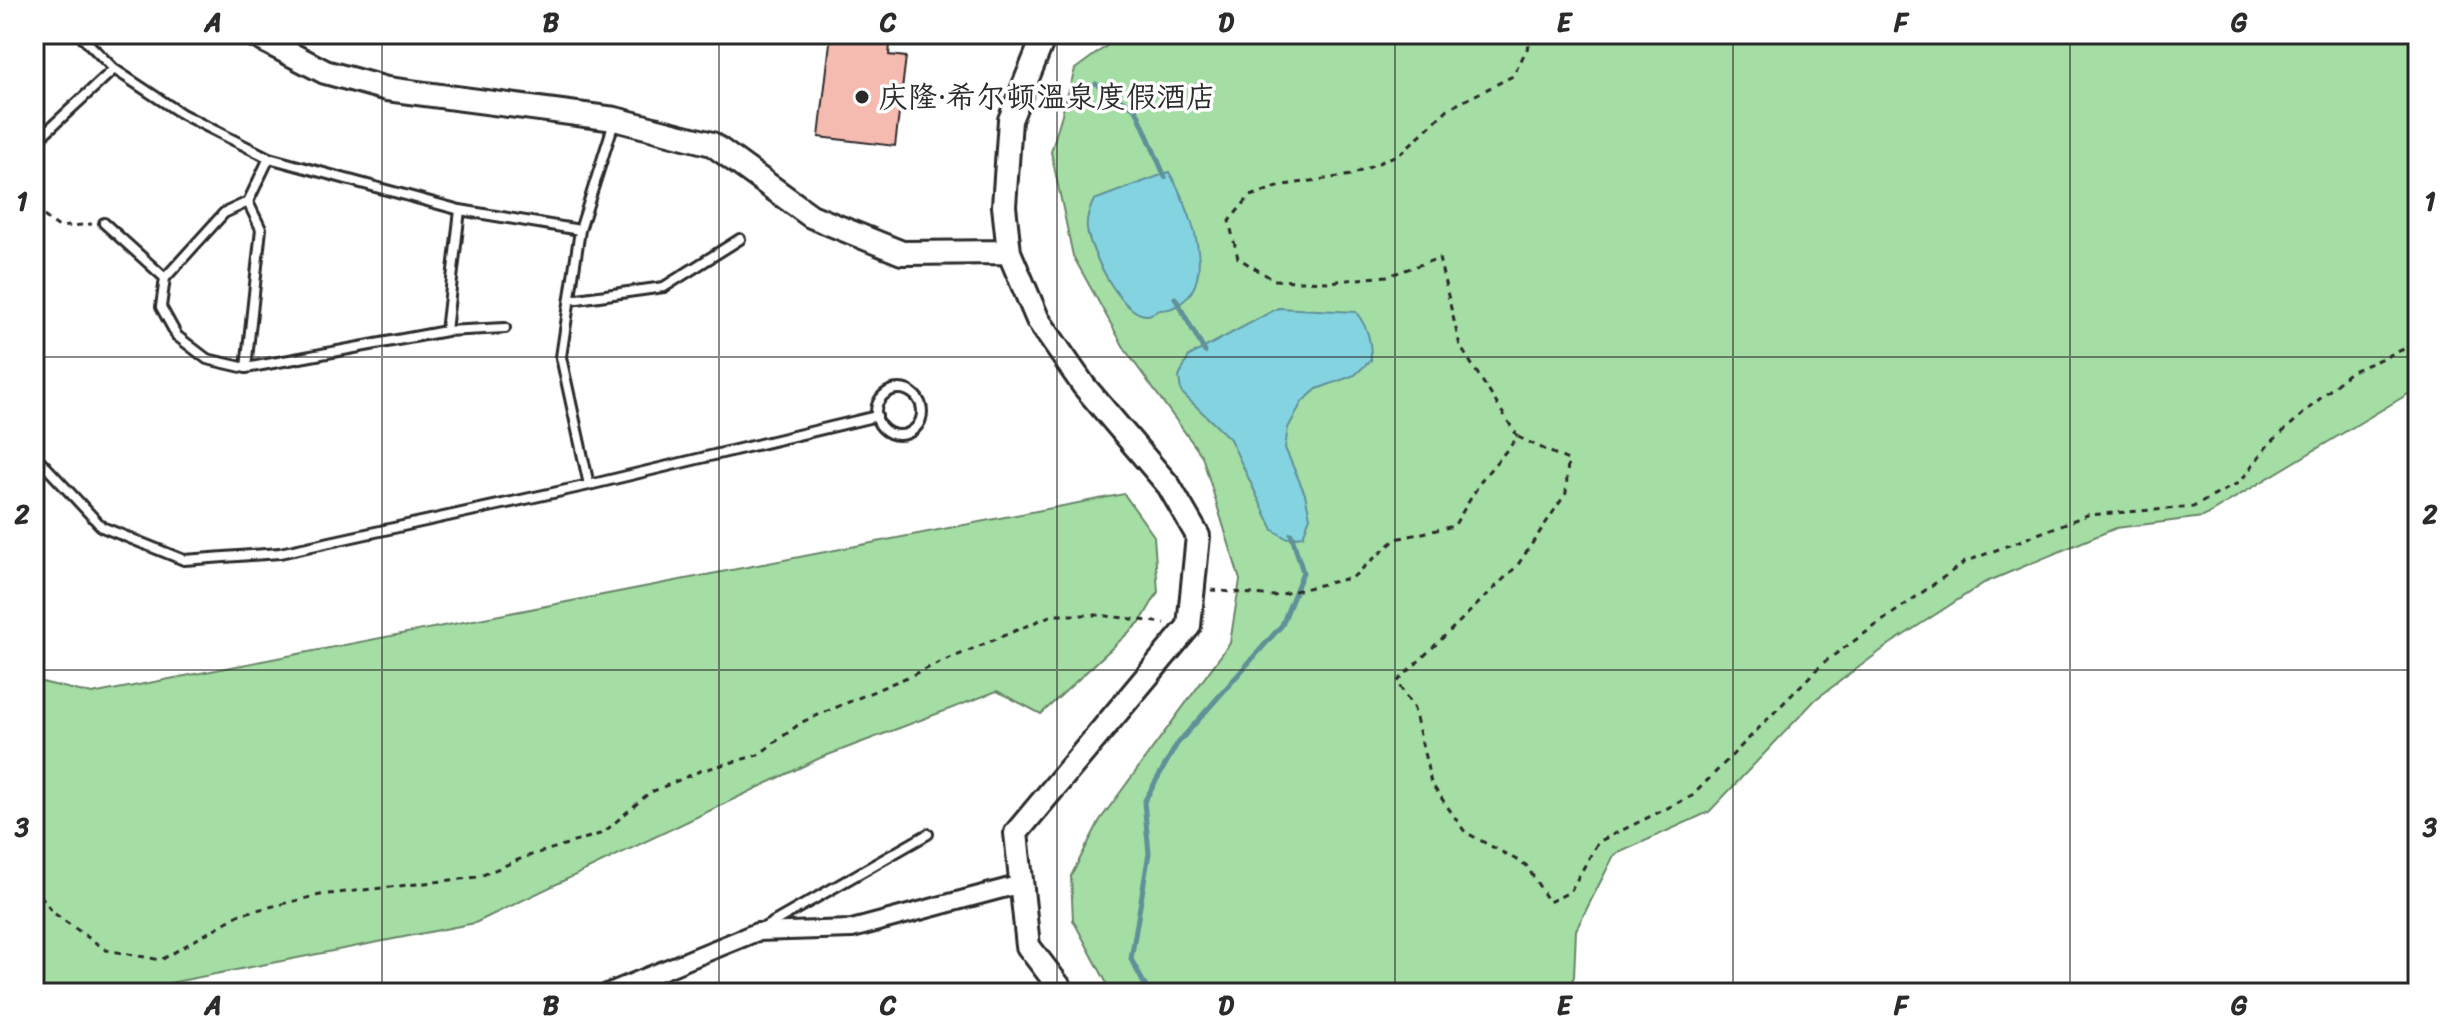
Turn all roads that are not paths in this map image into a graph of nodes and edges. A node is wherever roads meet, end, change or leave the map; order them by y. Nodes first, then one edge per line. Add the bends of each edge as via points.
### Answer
1 (79, 34) edge
2 (252, 34) edge
3 (1045, 34) edge
4 (114, 69) junction
5 (615, 119) junction
6 (34, 143) edge
7 (269, 158) junction
8 (248, 202) junction
9 (460, 210) junction
10 (104, 223) road end
11 (580, 230) junction
12 (740, 239) dead end
13 (1009, 252) junction
14 (165, 278) junction
15 (570, 300) junction
16 (505, 328) dead end
17 (446, 331) junction
18 (246, 368) junction
19 (877, 416) junction
20 (34, 454) edge
21 (589, 485) junction
22 (928, 834) dead end
23 (1021, 884) junction
24 (757, 932) junction
25 (607, 993) edge
26 (1064, 993) edge

1 - 4 lane
2 - 5 street via 325,72 387,89
3 - 13 street via 1010,120 1004,206
4 - 6 lane
4 - 7 lane via 182,114
5 - 11 lane
5 - 13 street via 712,144 811,216 902,253
7 - 8 lane
7 - 9 lane
8 - 14 lane via 224,213
8 - 18 lane via 261,229
9 - 11 lane
9 - 17 lane
10 - 14 lane
11 - 15 lane
12 - 15 lane via 664,287
13 - 23 street via 1038,320 1084,386 1169,486 1198,536 1189,626 1016,833
14 - 18 lane via 161,307 177,336 207,359
15 - 21 lane via 561,357
16 - 17 lane
17 - 18 lane
19 - 19 lane via 891,433 906,434 921,419 920,404 911,392 897,389 879,402
19 - 21 lane
20 - 21 lane via 102,527 184,560 280,553
22 - 24 lane
23 - 24 street via 852,929
23 - 26 street via 1028,946
24 - 25 street

